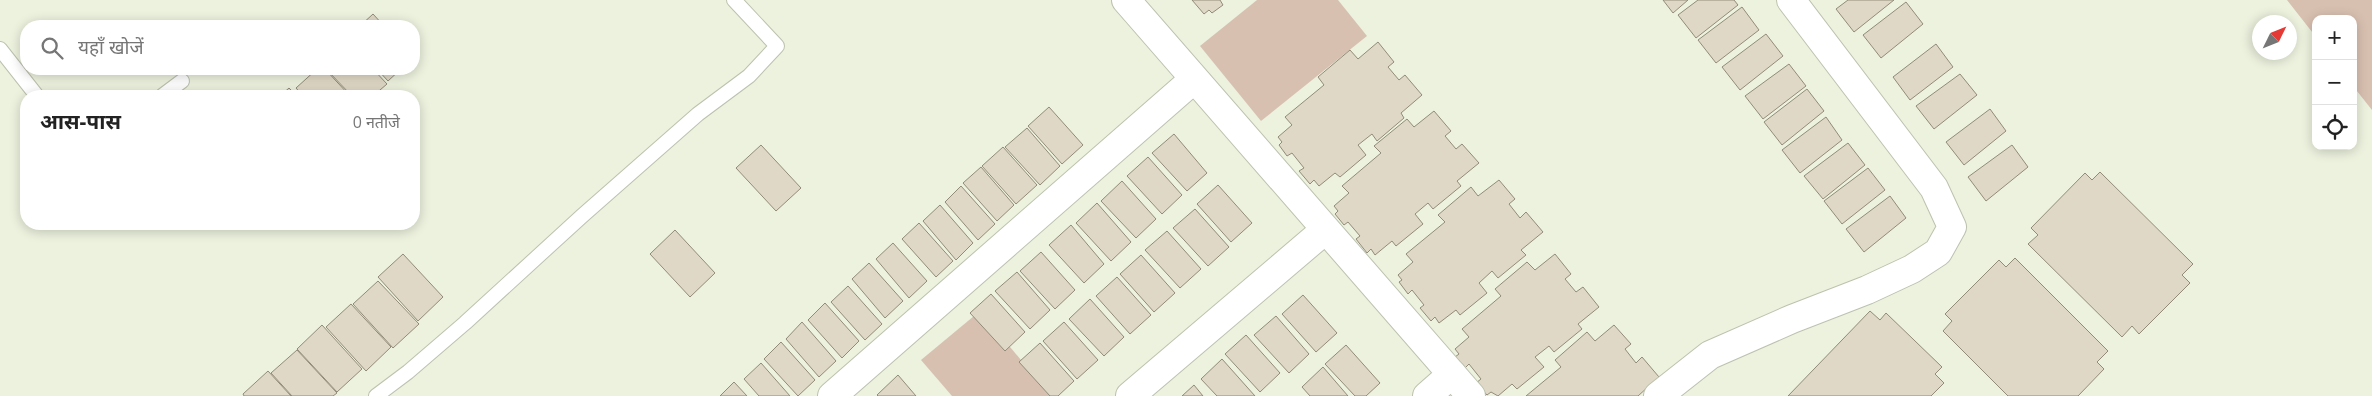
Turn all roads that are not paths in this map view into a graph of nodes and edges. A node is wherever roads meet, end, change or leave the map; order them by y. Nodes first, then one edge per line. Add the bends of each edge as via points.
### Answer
1 (734, 0) edge
2 (1126, 0) edge
3 (1791, 0) edge
4 (0, 49) edge
5 (20, 74) edge
6 (20, 75) edge
7 (1193, 80) junction
8 (182, 81) dead end
9 (32, 90) edge
10 (170, 90) edge
11 (1325, 230) junction
12 (1452, 374) junction
13 (376, 396) edge
14 (832, 396) edge
15 (1130, 396) edge
16 (1427, 396) edge
17 (1471, 396) edge
18 (1658, 396) edge

1 - 13 lane via 777,46 749,76 698,114 464,323
2 - 7 street
3 - 18 street via 1934,188 1952,227 1938,252 1912,268 1710,355
4 - 5 lane
6 - 9 lane
7 - 11 street
7 - 14 street
8 - 10 lane
11 - 12 street
11 - 15 street
12 - 16 street
12 - 17 street

